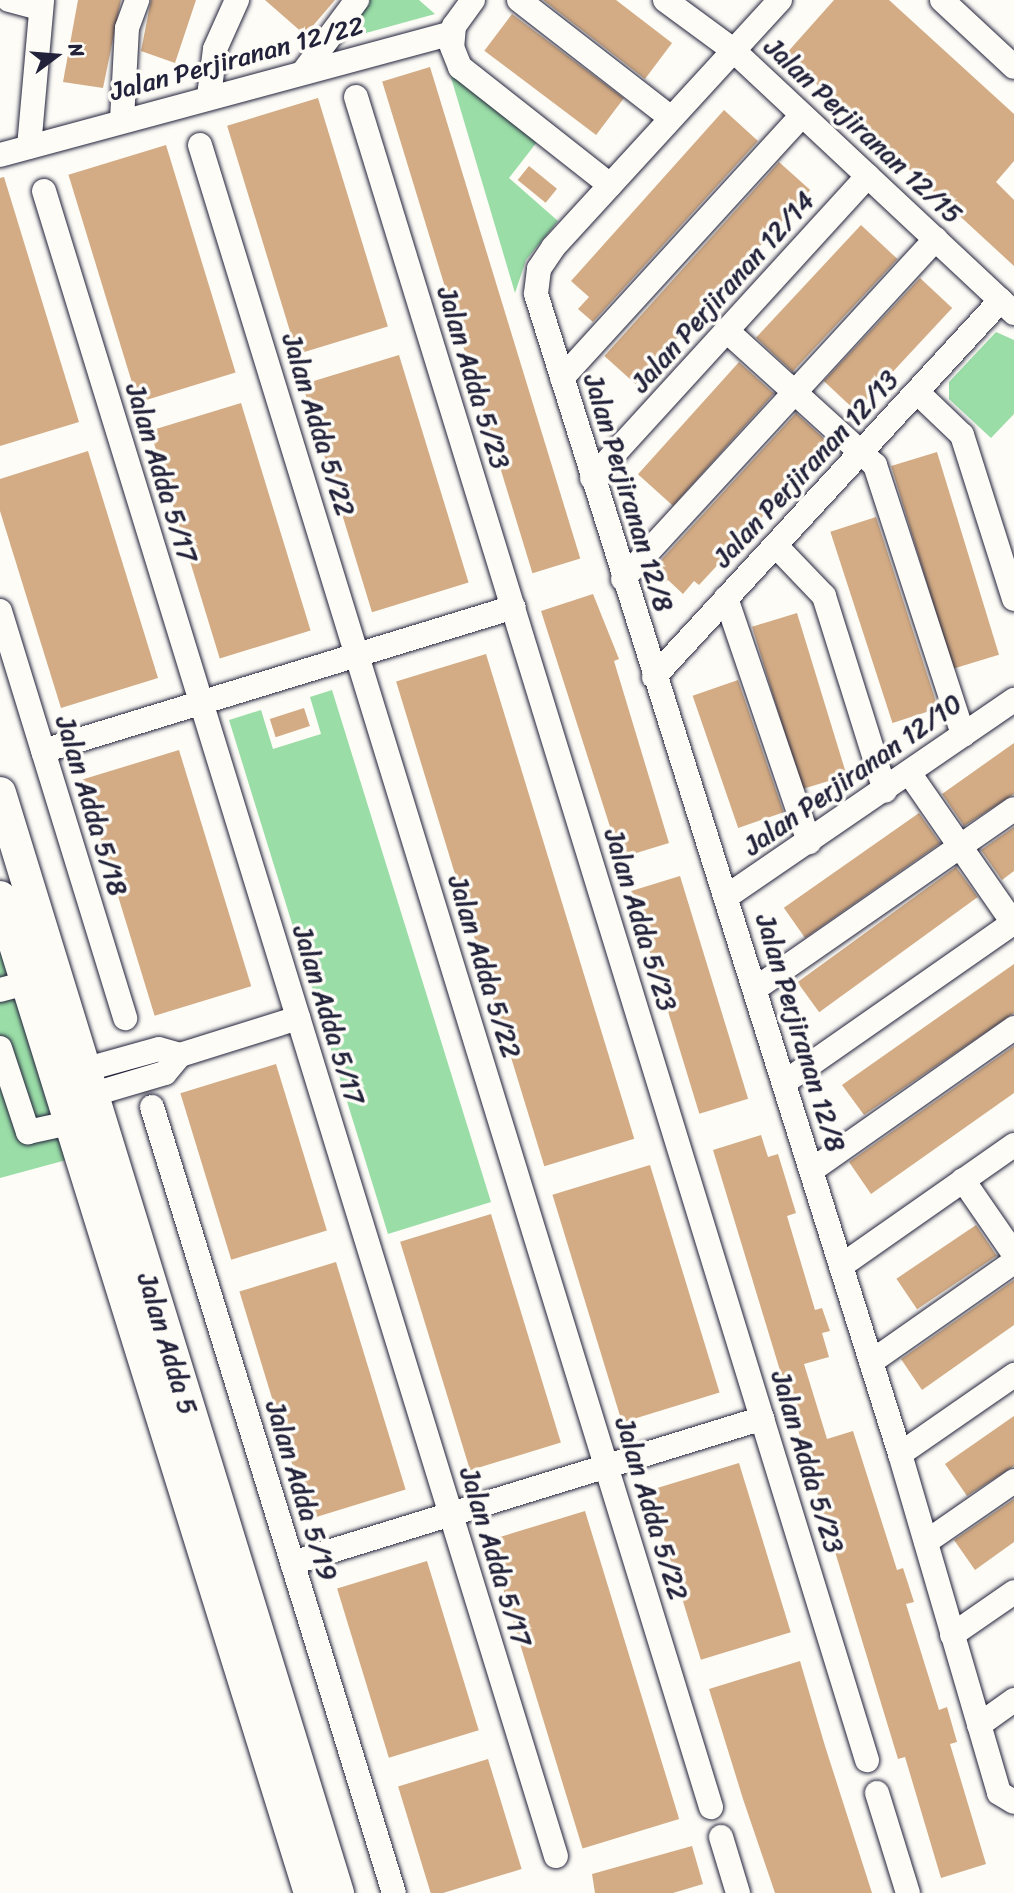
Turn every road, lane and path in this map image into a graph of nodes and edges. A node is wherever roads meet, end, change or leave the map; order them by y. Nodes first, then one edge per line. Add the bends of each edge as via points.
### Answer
1 (9, 0) edge
2 (137, 0) edge
3 (237, 0) edge
4 (356, 0) edge
5 (473, 0) edge
6 (519, 0) edge
7 (665, 0) edge
8 (779, 0) edge
9 (942, 0) edge
10 (40, 4) edge
11 (453, 33) junction
12 (733, 50) junction
13 (1014, 67) edge
14 (304, 71) junction
15 (209, 96) junction
16 (356, 97) dead end
17 (802, 115) junction
18 (671, 118) junction
19 (121, 120) junction
20 (200, 145) dead end
21 (29, 147) junction
22 (0, 155) edge
23 (868, 176) junction
24 (610, 185) junction
25 (44, 191) dead end
26 (936, 239) junction
27 (1008, 307) edge
28 (727, 331) junction
29 (562, 378) junction
30 (794, 390) junction
31 (917, 392) junction
32 (862, 452) junction
33 (592, 478) junction
34 (777, 547) junction
35 (623, 579) junction
36 (726, 598) junction
37 (1014, 599) edge
38 (513, 607) junction
39 (0, 611) edge
40 (357, 654) junction
41 (654, 677) junction
42 (1014, 700) edge
43 (201, 703) junction
44 (963, 735) junction
45 (43, 751) junction
46 (910, 774) junction
47 (885, 791) junction
48 (0, 793) edge
49 (1014, 809) edge
50 (809, 842) junction
51 (960, 847) junction
52 (0, 897) edge
53 (726, 897) junction
54 (1014, 923) edge
55 (13, 986) edge
56 (755, 989) junction
57 (125, 1018) dead end
58 (298, 1018) junction
59 (1014, 1028) edge
60 (0, 1048) edge
61 (785, 1082) junction
62 (72, 1094) junction
63 (152, 1107) dead end
64 (1014, 1145) edge
65 (812, 1170) junction
66 (963, 1180) junction
67 (1014, 1254) edge
68 (1014, 1262) edge
69 (841, 1266) junction
70 (871, 1362) junction
71 (1014, 1375) edge
72 (762, 1418) junction
73 (900, 1454) junction
74 (607, 1466) junction
75 (1014, 1481) edge
76 (450, 1515) junction
77 (926, 1542) junction
78 (292, 1563) junction
79 (1014, 1592) edge
80 (952, 1635) junction
81 (1014, 1700) edge
82 (979, 1725) junction
83 (867, 1760) dead end
84 (877, 1793) dead end
85 (1007, 1797) edge
86 (711, 1807) dead end
87 (303, 1826) junction
88 (721, 1837) dead end
89 (556, 1856) dead end
90 (310, 1893) edge
91 (338, 1893) edge
92 (394, 1893) edge
93 (738, 1893) edge
94 (908, 1893) edge

1 - 10 street
2 - 19 street via 127,28
3 - 15 street via 215,49
4 - 14 street
5 - 11 street
6 - 18 street
7 - 12 street, Jalan Perjiranan 12/15
8 - 12 street
9 - 13 street
10 - 21 street
11 - 14 street, Jalan Perjiranan 12/22
11 - 24 street via 460,67
12 - 17 street, Jalan Perjiranan 12/15
12 - 18 street
14 - 15 street, Jalan Perjiranan 12/22
15 - 19 street, Jalan Perjiranan 12/22
16 - 38 street, Jalan Adda 5/23
17 - 23 street, Jalan Perjiranan 12/15
17 - 29 street
18 - 24 street
19 - 21 street, Jalan Perjiranan 12/22
20 - 40 street, Jalan Adda 5/22
21 - 22 street, Jalan Perjiranan 12/22
23 - 26 street, Jalan Perjiranan 12/15
23 - 28 street, Jalan Perjiranan 12/14
24 - 29 street, Jalan Perjiranan 12/8 via 539,269 536,294
25 - 43 street, Jalan Adda 5/17
26 - 27 street, Jalan Perjiranan 12/15
26 - 30 street
27 - 31 street, Jalan Perjiranan 12/13
28 - 30 street
28 - 33 street, Jalan Perjiranan 12/14
29 - 33 street, Jalan Perjiranan 12/8
30 - 32 street
30 - 35 street
31 - 32 street, Jalan Perjiranan 12/13
31 - 37 street via 962,435
32 - 34 street, Jalan Perjiranan 12/13
32 - 44 street via 875,465
33 - 35 street, Jalan Perjiranan 12/8
34 - 36 street, Jalan Perjiranan 12/13
34 - 47 street via 824,596
35 - 41 street, Jalan Perjiranan 12/8
36 - 41 street, Jalan Perjiranan 12/13
36 - 50 street
38 - 40 street
38 - 72 street, Jalan Adda 5/23
39 - 45 street, Jalan Adda 5/18
40 - 43 street
40 - 74 street, Jalan Adda 5/22
41 - 53 street, Jalan Perjiranan 12/8
42 - 44 street, Jalan Perjiranan 12/10
43 - 45 street
43 - 58 street, Jalan Adda 5/17
44 - 46 street, Jalan Perjiranan 12/10
45 - 57 street, Jalan Adda 5/18
46 - 47 street, Jalan Perjiranan 12/10
46 - 51 street
47 - 50 street, Jalan Perjiranan 12/10
48 - 62 main road, Jalan Adda 5
49 - 51 street
50 - 53 street, Jalan Perjiranan 12/10
51 - 54 street
51 - 56 street
52 - 55 main road, Jalan Adda 5
53 - 56 street, Jalan Perjiranan 12/8
54 - 61 street
55 - 62 main road, Jalan Adda 5
56 - 61 street, Jalan Perjiranan 12/8
58 - 62 street via 180,1055 159,1049
58 - 76 street, Jalan Adda 5/17
59 - 65 street
60 - 62 street via 28,1132
61 - 65 street, Jalan Perjiranan 12/8
62 - 87 main road, Jalan Adda 5
63 - 78 street, Jalan Adda 5/19
64 - 66 street
65 - 69 street, Jalan Perjiranan 12/8
66 - 67 street
66 - 69 street
68 - 70 street
69 - 70 street, Jalan Perjiranan 12/8
70 - 73 street, Jalan Perjiranan 12/8
71 - 73 street
72 - 74 street
72 - 83 street, Jalan Adda 5/23
73 - 77 street, Jalan Perjiranan 12/8
74 - 76 street
74 - 86 street, Jalan Adda 5/22
75 - 77 street
76 - 78 street
76 - 89 street, Jalan Adda 5/17
77 - 80 street, Jalan Perjiranan 12/8
78 - 92 street, Jalan Adda 5/19
79 - 80 street
80 - 82 street, Jalan Perjiranan 12/8
81 - 82 street
82 - 85 street, Jalan Perjiranan 12/8
84 - 94 street
87 - 90 main road, Jalan Adda 5
87 - 91 main road, Jalan Adda 5
88 - 93 street

